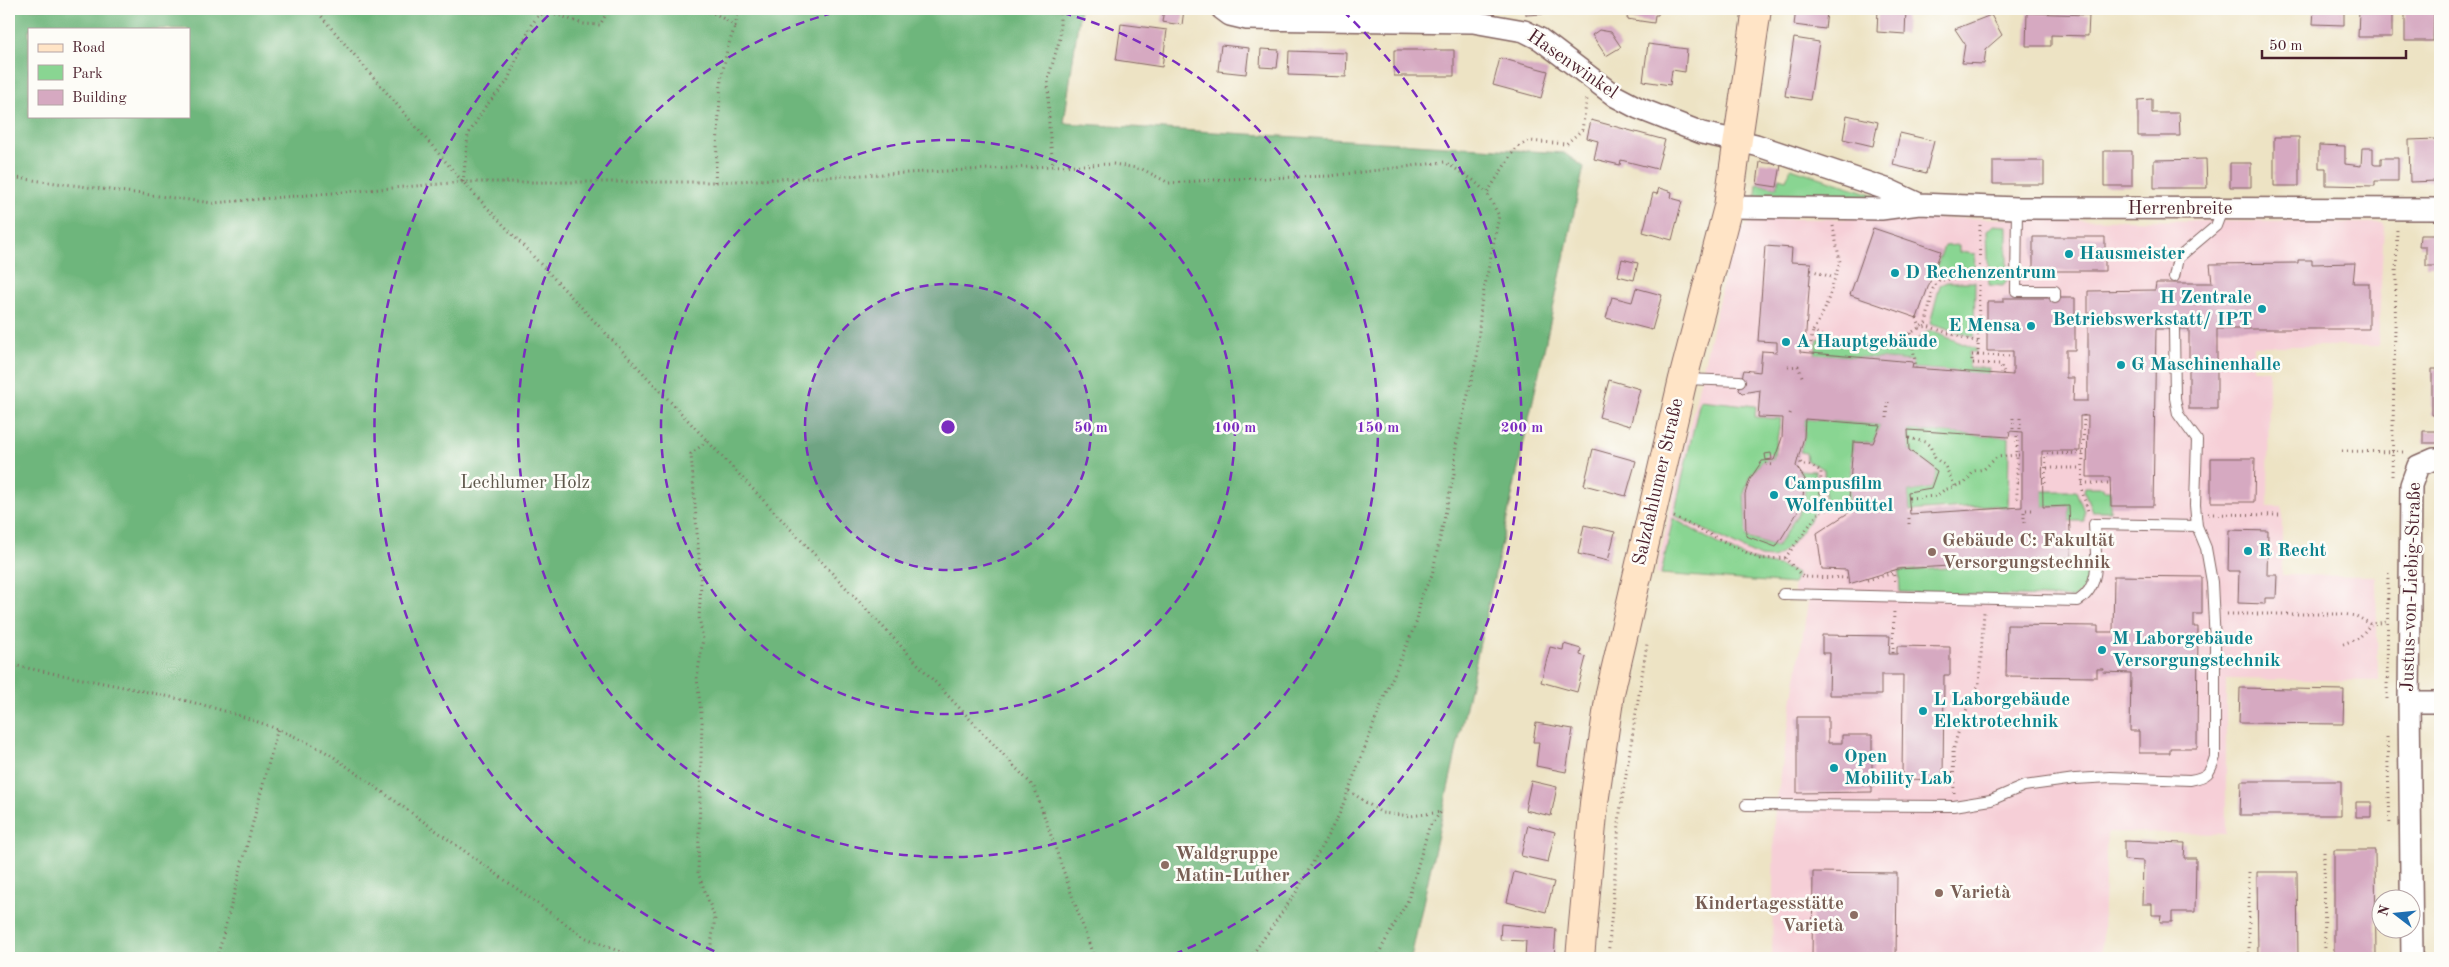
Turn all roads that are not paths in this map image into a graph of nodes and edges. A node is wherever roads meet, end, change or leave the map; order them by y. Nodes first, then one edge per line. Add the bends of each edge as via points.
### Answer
1 (1222, 9) edge
2 (1757, 9) edge
3 (1739, 141) junction
4 (1919, 204) junction
5 (1728, 207) junction
6 (2017, 208) junction
7 (2440, 209) edge
8 (2222, 210) junction
9 (2174, 277) dead end
10 (2055, 298) dead end
11 (2174, 329) dead end
12 (1683, 379) junction
13 (1740, 381) dead end
14 (2437, 459) edge
15 (2197, 526) junction
16 (1783, 594) dead end
17 (2409, 702) junction
18 (2440, 702) edge
19 (1746, 805) dead end
20 (1580, 958) edge
21 (2412, 958) edge

1 - 3 street, Hasenwinkel via 1246,19 1473,22 1524,31 1540,39 1615,96 1638,108 1702,133
2 - 3 main road, Salzdahlumer Straße
3 - 4 street, Herrenbreite via 1889,190
3 - 5 main road, Salzdahlumer Straße
4 - 5 street, Herrenbreite via 1881,209
4 - 6 street, Herrenbreite
5 - 12 main road, Salzdahlumer Straße
6 - 8 street, Herrenbreite
6 - 10 lane via 2016,291 2055,291
7 - 8 street, Herrenbreite
8 - 9 lane via 2216,226 2178,258
11 - 15 lane via 2178,414 2197,440
12 - 13 lane
12 - 20 main road, Salzdahlumer Straße via 1602,736
14 - 17 street, Justus-von-Liebig-Straße via 2418,466 2411,485
15 - 16 lane via 2091,525 2096,577 2093,587 2078,601
15 - 19 lane via 2206,548 2214,614 2215,757 2210,771 2203,778 2075,779 2024,786 1991,800 1954,806
17 - 18 street, Justus-von-Liebig-Straße
17 - 21 street, Justus-von-Liebig-Straße

